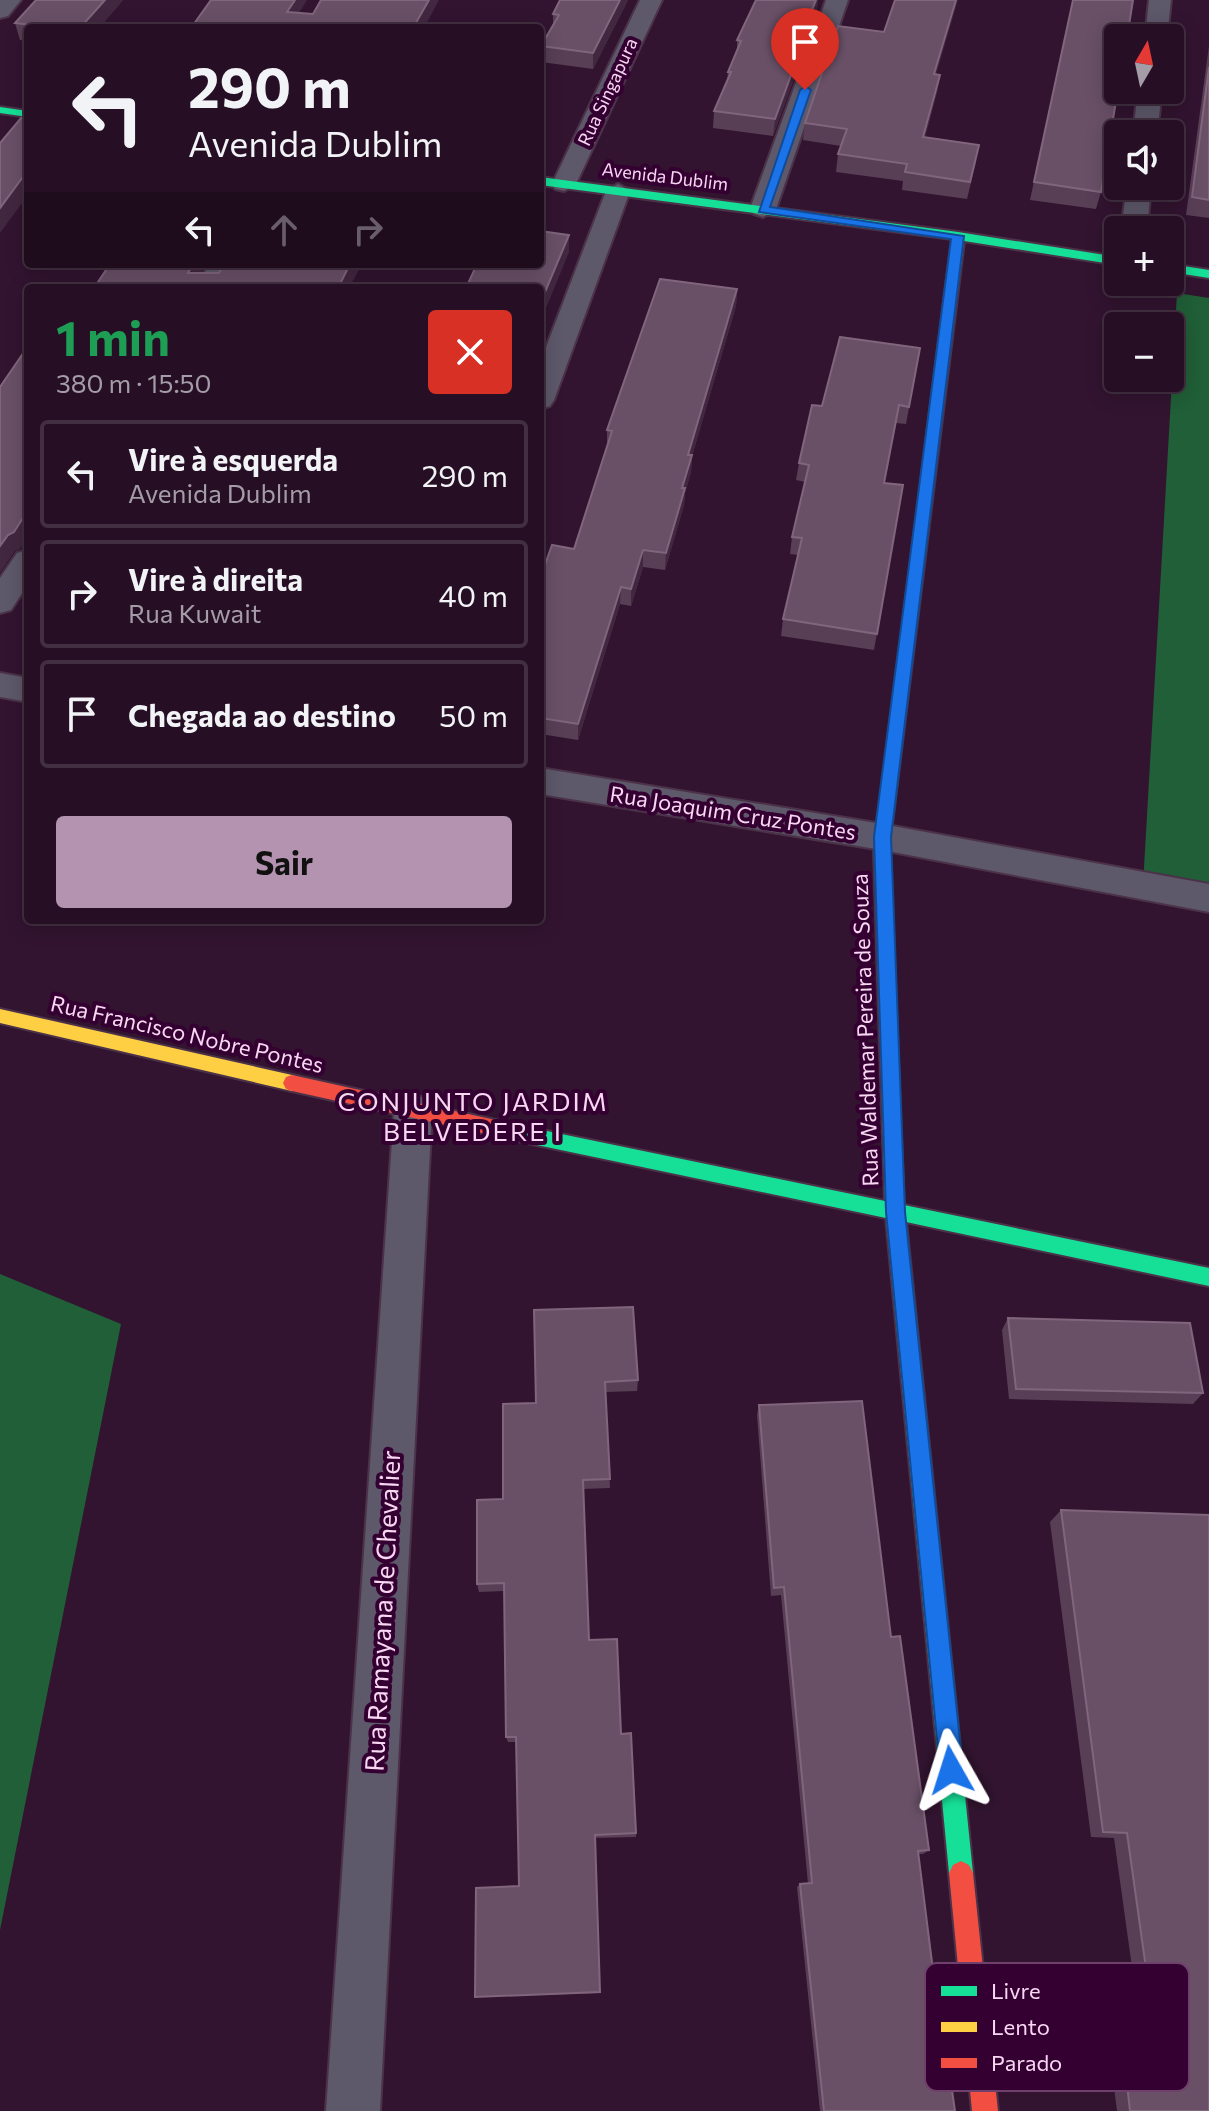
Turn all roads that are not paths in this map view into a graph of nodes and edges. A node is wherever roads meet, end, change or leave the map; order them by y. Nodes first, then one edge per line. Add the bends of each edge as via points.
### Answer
1 (10, 0) edge
2 (651, 0) edge
3 (837, 0) edge
4 (1160, 0) edge
5 (0, 11) edge
6 (1157, 24) edge
7 (0, 110) edge
8 (24, 113) edge
9 (544, 182) edge
10 (564, 184) junction
11 (618, 191) junction
12 (763, 209) junction
13 (958, 236) junction
14 (1104, 259) edge
15 (1184, 270) edge
16 (1209, 274) edge
17 (544, 389) edge
18 (24, 566) edge
19 (0, 602) edge
20 (0, 685) edge
21 (24, 689) edge
22 (544, 782) edge
23 (882, 837) junction
24 (1209, 898) edge
25 (0, 1016) edge
26 (413, 1111) junction
27 (895, 1212) junction
28 (1209, 1277) edge
29 (970, 1963) edge
30 (983, 2091) edge
31 (353, 2111) edge
32 (985, 2111) edge

1 - 5 street
2 - 10 street, Rua Singapura
3 - 12 street
4 - 6 street
7 - 8 street
9 - 10 street, Avenida Dublim
10 - 11 street, Avenida Dublim
11 - 12 street, Avenida Dublim
11 - 17 street
12 - 13 street, Avenida Dublim
13 - 14 street, Avenida Dublim
13 - 23 street, Rua Waldemar Pereira de Souza
15 - 16 street
18 - 19 street
20 - 21 street
22 - 23 street, Rua Joaquim Cruz Pontes
23 - 24 street, Rua Joaquim Cruz Pontes
23 - 27 street, Rua Waldemar Pereira de Souza
25 - 26 street, Rua Francisco Nobre Pontes
26 - 27 street, Rua Francisco Nobre Pontes
26 - 31 street, Rua Ramayana de Chevalier
27 - 28 street, Rua Francisco Nobre Pontes
27 - 29 street, Rua Waldemar Pereira de Souza
30 - 32 street, Rua Waldemar Pereira de Souza

